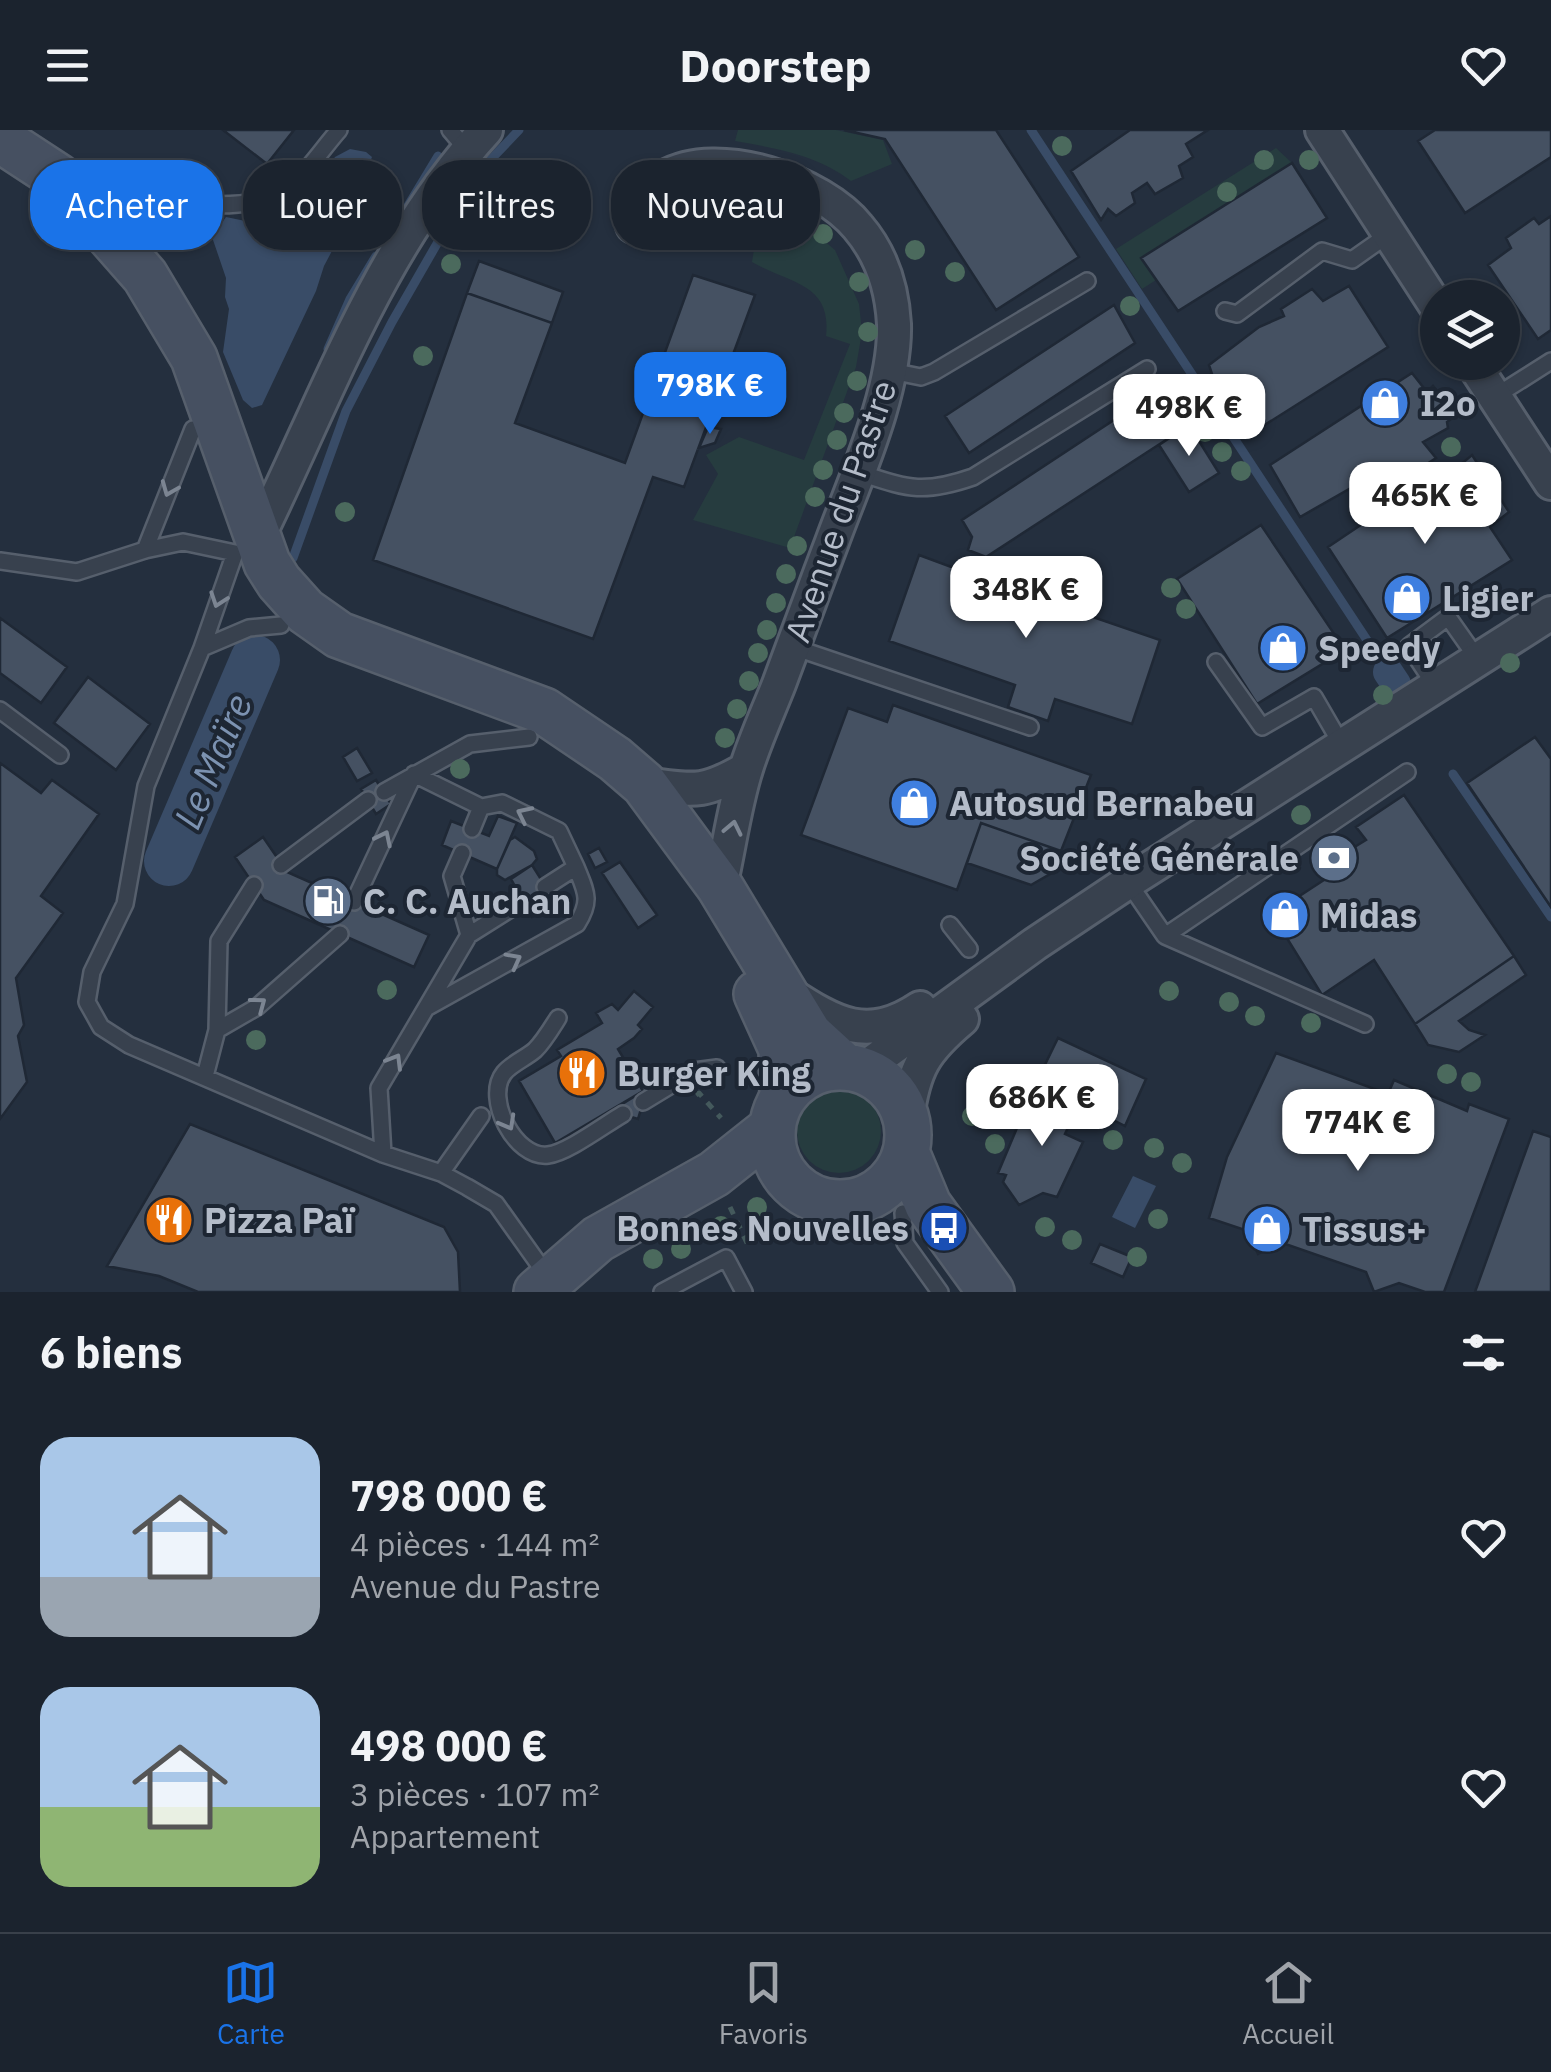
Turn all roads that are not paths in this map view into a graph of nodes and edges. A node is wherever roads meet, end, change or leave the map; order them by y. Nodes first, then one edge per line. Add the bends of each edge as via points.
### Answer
1 (339, 130) edge
2 (1322, 130) edge
3 (468, 137) edge
4 (0, 138) edge
5 (33, 160) edge
6 (0, 168) edge
7 (820, 195) edge
8 (223, 203) edge
9 (1389, 234) junction
10 (122, 250) edge
11 (1087, 281) dead end
12 (1420, 281) edge
13 (1225, 311) dead end
14 (1551, 360) edge
15 (1147, 368) dead end
16 (891, 371) junction
17 (1483, 380) edge
18 (1494, 397) junction
19 (193, 429) junction
20 (857, 472) junction
21 (1551, 484) edge
22 (246, 546) junction
23 (145, 550) junction
24 (0, 561) edge
25 (1551, 613) edge
26 (281, 625) junction
27 (793, 647) junction
28 (202, 648) junction
29 (1479, 661) junction
30 (1216, 662) dead end
31 (1437, 688) junction
32 (0, 710) edge
33 (1030, 728) dead end
34 (530, 737) junction
35 (1343, 747) junction
36 (60, 754) dead end
37 (746, 769) junction
38 (1407, 772) dead end
39 (414, 774) junction
40 (644, 784) junction
41 (384, 792) dead end
42 (368, 800) dead end
43 (482, 807) junction
44 (472, 830) dead end
45 (462, 854) dead end
46 (282, 865) dead end
47 (576, 867) junction
48 (1128, 882) junction
49 (254, 885) dead end
50 (546, 887) dead end
51 (720, 887) junction
52 (523, 901) dead end
53 (354, 902) dead end
54 (950, 925) dead end
55 (340, 934) dead end
56 (468, 935) junction
57 (1165, 936) junction
58 (1035, 944) junction
59 (969, 948) dead end
60 (780, 988) junction
61 (428, 1006) junction
62 (558, 1018) dead end
63 (1365, 1024) dead end
64 (217, 1030) junction
65 (717, 1068) dead end
66 (853, 1068) junction
67 (205, 1076) junction
68 (643, 1102) dead end
69 (778, 1113) junction
70 (622, 1114) dead end
71 (481, 1116) dead end
72 (383, 1154) junction
73 (441, 1172) junction
74 (901, 1174) junction
75 (798, 1188) junction
76 (555, 1288) edge
77 (999, 1289) edge
78 (662, 1292) edge
79 (744, 1292) edge
80 (940, 1292) edge
81 (959, 1292) edge

1 - 8 lane via 292,185 254,204
2 - 9 street
3 - 22 street via 391,257
4 - 5 street
6 - 19 street via 30,188 112,273 150,332
7 - 16 street, Avenue du Pastre via 858,226 888,275
9 - 12 street
9 - 13 lane via 1352,260 1322,251 1237,314
10 - 22 street via 194,358
11 - 16 lane via 934,372 921,377
14 - 18 lane
15 - 20 lane via 973,478 909,490
16 - 20 street, Avenue du Pastre
17 - 18 street
18 - 21 street
19 - 22 street
19 -> 23 lane
20 - 27 street, Avenue du Pastre
22 - 23 lane via 183,542
22 - 26 street via 252,587
22 -> 28 lane
22 - 40 street via 305,611 339,635 544,711
23 - 24 lane via 77,572
25 - 29 street
26 - 28 lane via 249,628
26 - 34 street via 334,662
27 - 33 lane
27 - 37 street, Avenue du Pastre
28 - 67 lane via 146,786 125,904 92,972 87,1002 101,1027 129,1045
29 - 31 street
29 - 31 lane via 1448,618 1409,646
30 - 35 lane via 1262,727 1314,698
31 - 35 street
32 - 36 lane
34 - 39 lane via 470,744
34 - 69 street via 598,779 671,857 760,998 782,1049
35 - 48 street
37 - 40 street via 701,790
51 -> 37 street, Avenue du Pastre
38 - 57 lane
39 - 41 lane
39 - 43 lane
53 -> 39 lane
40 - 51 street
42 - 46 lane
43 - 44 lane
47 -> 43 lane via 558,831 502,803
45 - 56 lane via 452,876
47 - 50 lane
61 -> 47 lane via 577,924 588,907
48 - 57 lane
48 - 58 street
49 - 64 lane via 219,942
51 - 60 street
52 - 56 lane
54 - 59 lane
64 -> 55 lane via 257,1008
56 - 61 lane
57 - 63 lane
58 - 60 street via 981,965 890,1026 841,1024
58 - 66 street
58 - 74 street via 1000,989 922,1058 912,1082
60 - 66 street via 809,1034
72 -> 61 lane via 380,1088
62 -> 70 lane via 538,1048 504,1073 496,1090 518,1142 551,1155
64 - 67 lane
65 - 68 lane via 694,1072
66 - 69 street via 810,1074
66 - 74 street via 892,1091
67 - 72 lane
69 - 75 street via 778,1162
69 - 76 street via 714,1174 598,1239
71 - 73 lane
72 - 73 lane
73 - 76 lane via 496,1204
74 - 75 street via 832,1202
74 - 77 street
74 - 80 lane via 905,1243
74 - 81 street
75 - 76 street via 724,1195
78 - 79 lane via 726,1258

